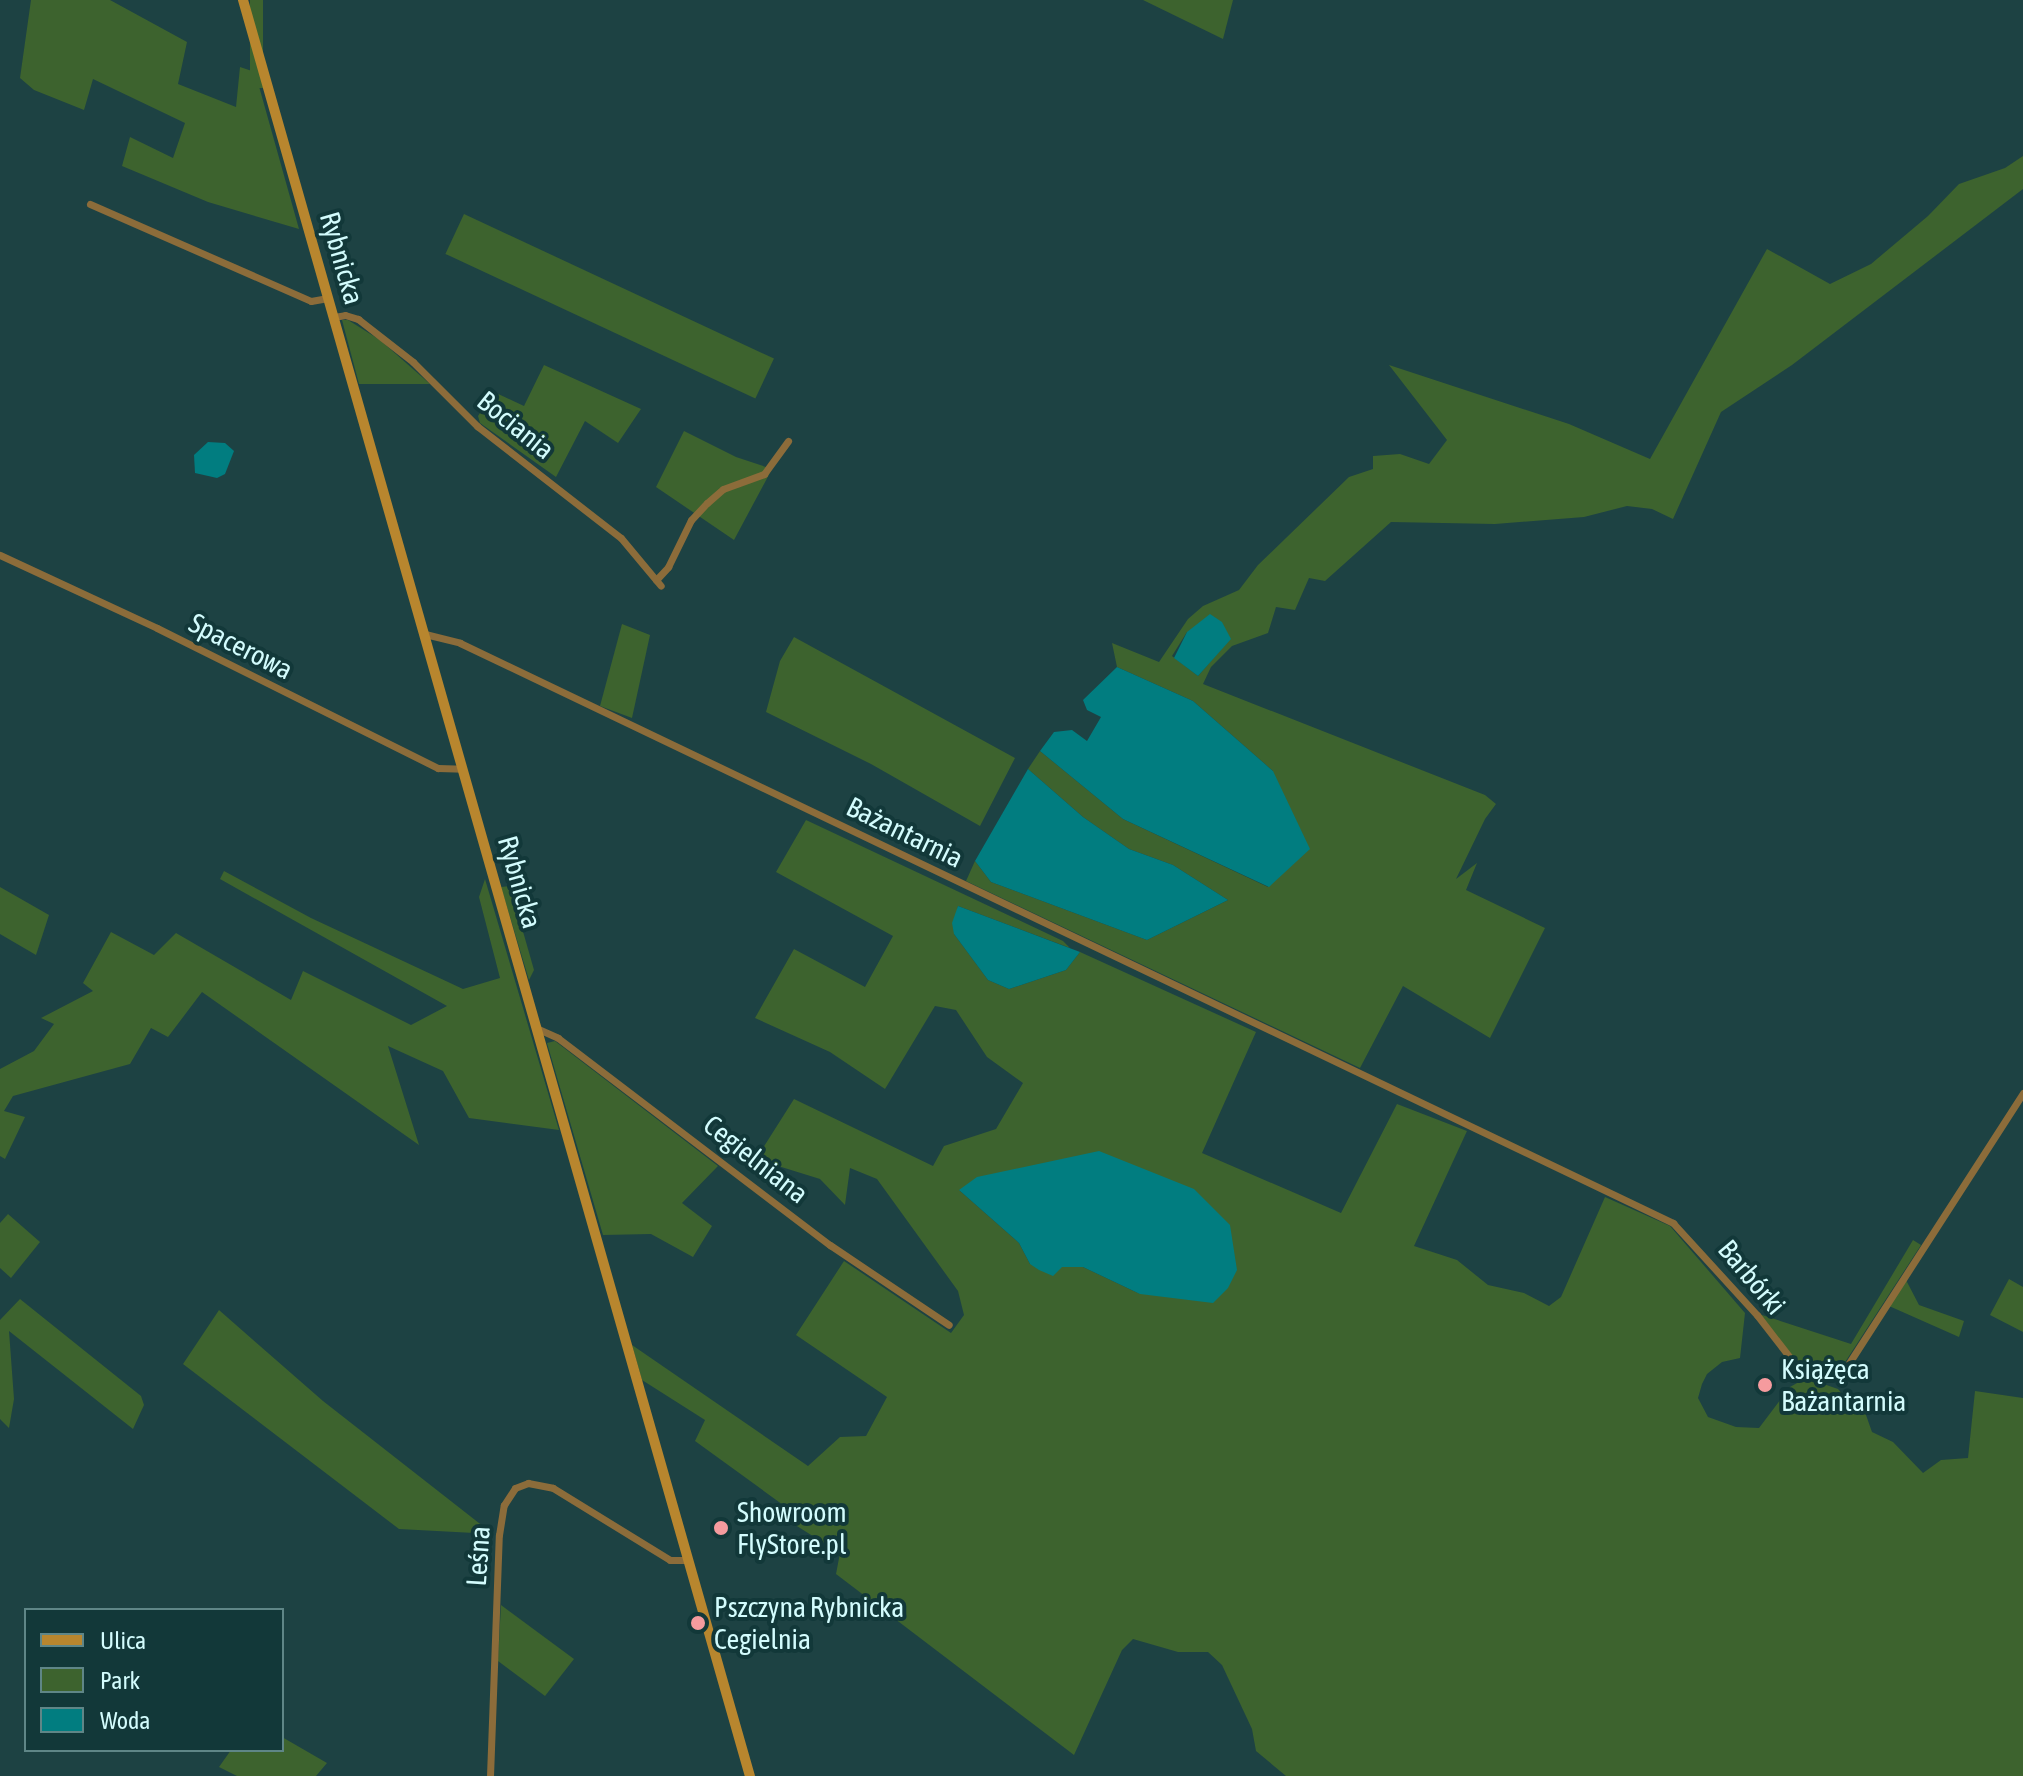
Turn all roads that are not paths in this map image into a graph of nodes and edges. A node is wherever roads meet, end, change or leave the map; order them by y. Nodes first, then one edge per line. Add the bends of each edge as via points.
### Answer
1 (243, 0) edge
2 (90, 204) dead end
3 (328, 298) junction
4 (334, 317) junction
5 (788, 441) dead end
6 (0, 555) edge
7 (425, 634) junction
8 (463, 769) junction
9 (536, 1028) junction
10 (1365, 1074) joint
11 (2023, 1093) edge
12 (949, 1325) dead end
13 (688, 1560) junction
14 (490, 1776) edge
15 (750, 1776) edge

1 - 3 main road, Rybnicka
2 - 3 street via 311,301
3 - 4 main road, Rybnicka
4 - 5 street, Bociania via 358,319 413,362 477,426 621,538 658,583 691,520 723,489 764,474
4 - 7 main road, Rybnicka
6 - 8 street, Spacerowa via 438,768
7 - 8 main road, Rybnicka
7 - 10 street, Bażantarnia via 460,643
8 - 9 main road, Rybnicka
9 - 12 street, Cegielniana via 558,1038 830,1245
9 - 13 main road, Rybnicka
10 - 11 street, Barbórki via 1673,1223 1801,1372 1829,1379 1840,1377
13 - 14 street, Leśna via 670,1560 553,1488 528,1483 515,1488 504,1505 499,1535
13 - 15 main road, Rybnicka

